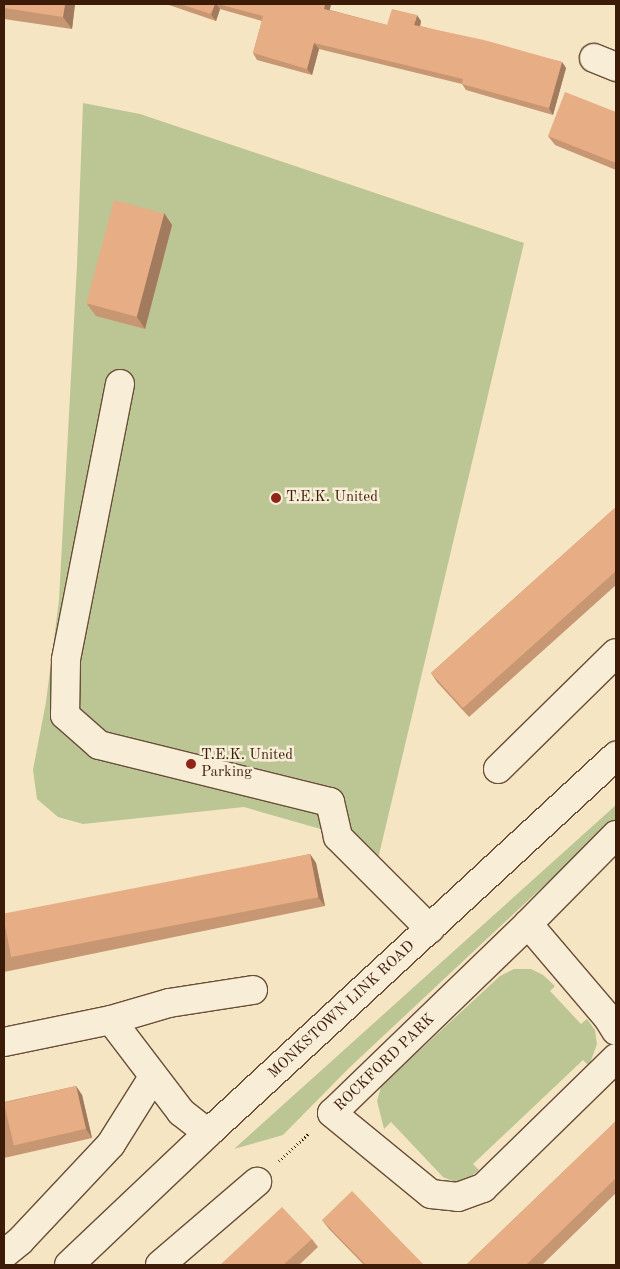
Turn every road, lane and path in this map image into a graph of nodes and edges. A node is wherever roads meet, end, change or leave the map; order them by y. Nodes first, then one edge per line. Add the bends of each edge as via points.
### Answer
1 (120, 384) dead end
2 (616, 653) edge
3 (616, 756) edge
4 (498, 769) dead end
5 (616, 836) edge
6 (528, 924) junction
7 (430, 929) junction
8 (253, 990) dead end
9 (111, 1020) junction
10 (616, 1031) edge
11 (4, 1042) edge
12 (616, 1058) edge
13 (153, 1077) junction
14 (332, 1113) junction
15 (208, 1134) junction
16 (257, 1182) joint
17 (4, 1254) edge
18 (69, 1265) edge
19 (160, 1265) edge

1 - 7 street via 66,660 64,715 99,745 330,802 338,837
2 - 4 street
3 - 7 street, MONKSTOWN LINK ROAD
5 - 6 street, ROCKFORD PARK
6 - 10 street
6 - 14 street, ROCKFORD PARK
7 - 15 street, MONKSTOWN LINK ROAD
8 - 9 street via 169,1002
9 - 11 street
9 - 13 street
12 - 14 street, ROCKFORD PARK via 483,1188 458,1197 431,1194
13 - 15 street via 180,1112
13 - 17 street via 111,1144
14 - 16 path
15 - 18 street, MONKSTOWN LINK ROAD
16 - 19 street

